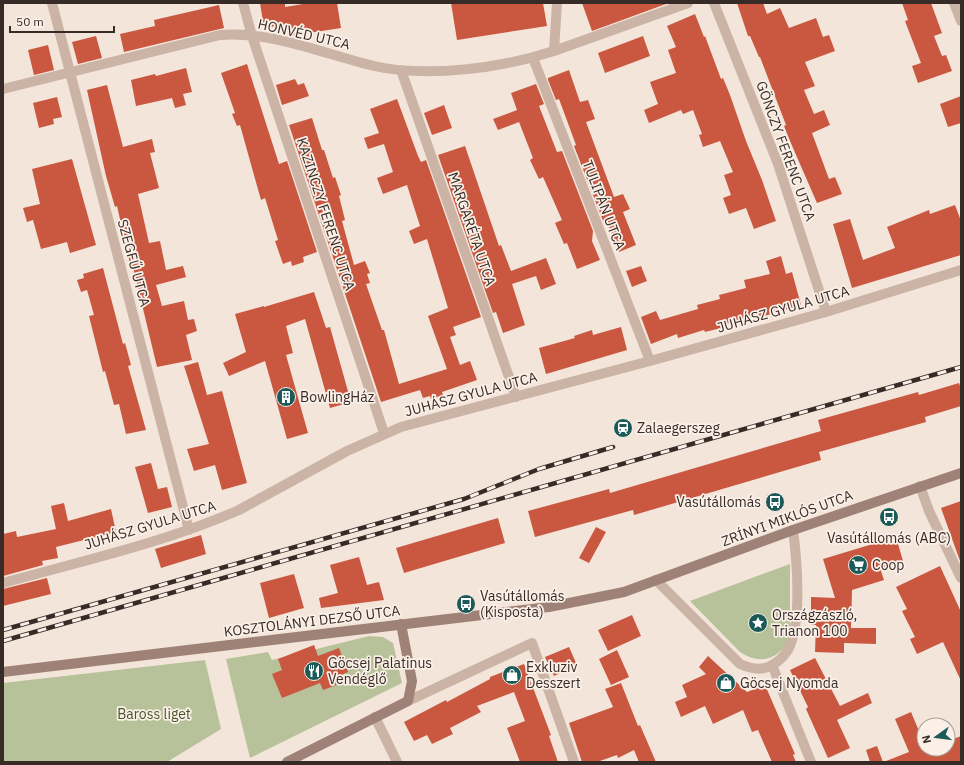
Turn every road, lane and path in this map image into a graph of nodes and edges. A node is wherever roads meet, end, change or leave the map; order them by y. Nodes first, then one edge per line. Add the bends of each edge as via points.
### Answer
1 (52, 3) edge
2 (243, 3) edge
3 (558, 3) edge
4 (688, 3) edge
5 (714, 3) edge
6 (957, 6) edge
7 (961, 20) edge
8 (252, 36) junction
9 (554, 51) junction
10 (533, 58) junction
11 (402, 70) junction
12 (70, 72) junction
13 (3, 89) edge
14 (961, 270) edge
15 (826, 312) junction
16 (650, 361) junction
17 (516, 396) junction
18 (384, 433) junction
19 (961, 473) edge
20 (920, 486) junction
21 (189, 530) junction
22 (793, 530) junction
23 (961, 578) edge
24 (656, 580) junction
25 (3, 583) edge
26 (624, 592) joint
27 (401, 624) junction
28 (772, 665) junction
29 (3, 672) edge
30 (408, 701) junction
31 (375, 717) junction
32 (287, 762) edge
33 (397, 762) edge
34 (574, 762) edge
35 (811, 762) edge

1 - 12 street, SZEGFŰ UTCA
2 - 8 street, KAZINCZY FERENC UTCA
3 - 9 street
4 - 9 street, HONVÉD UTCA
5 - 15 street, GÖNCZY FERENC UTCA via 778,164
6 - 7 street
8 - 11 street, HONVÉD UTCA via 291,43 375,66
8 - 12 street, HONVÉD UTCA via 220,35
8 - 18 street, KAZINCZY FERENC UTCA
9 - 10 street, HONVÉD UTCA
10 - 11 street, HONVÉD UTCA via 462,69
10 - 16 street, TULIPÁN UTCA
11 - 17 street, MARGARÉTA UTCA
12 - 13 street, HONVÉD UTCA
12 - 21 street, SZEGFŰ UTCA
14 - 15 street, JUHÁSZ GYULA UTCA
15 - 16 street, JUHÁSZ GYULA UTCA
16 - 17 street, JUHÁSZ GYULA UTCA
17 - 18 street, JUHÁSZ GYULA UTCA
18 - 21 street, JUHÁSZ GYULA UTCA via 239,510
19 - 20 main road, ZRÍNYI MIKLÓS UTCA
20 - 22 main road, ZRÍNYI MIKLÓS UTCA
20 - 23 street
21 - 25 street, JUHÁSZ GYULA UTCA
22 - 24 main road, ZRÍNYI MIKLÓS UTCA
22 - 28 street via 797,556 796,624 788,650
24 - 26 main road, ZRÍNYI MIKLÓS UTCA
24 - 28 street via 740,664 760,669
26 - 27 main road, KOSZTOLÁNYI DEZSŐ UTCA via 549,607
27 - 29 main road, KOSZTOLÁNYI DEZSŐ UTCA
27 - 30 main road via 412,681
28 - 35 street
30 - 31 main road
30 - 34 street via 532,643
31 - 32 main road
31 - 33 street

